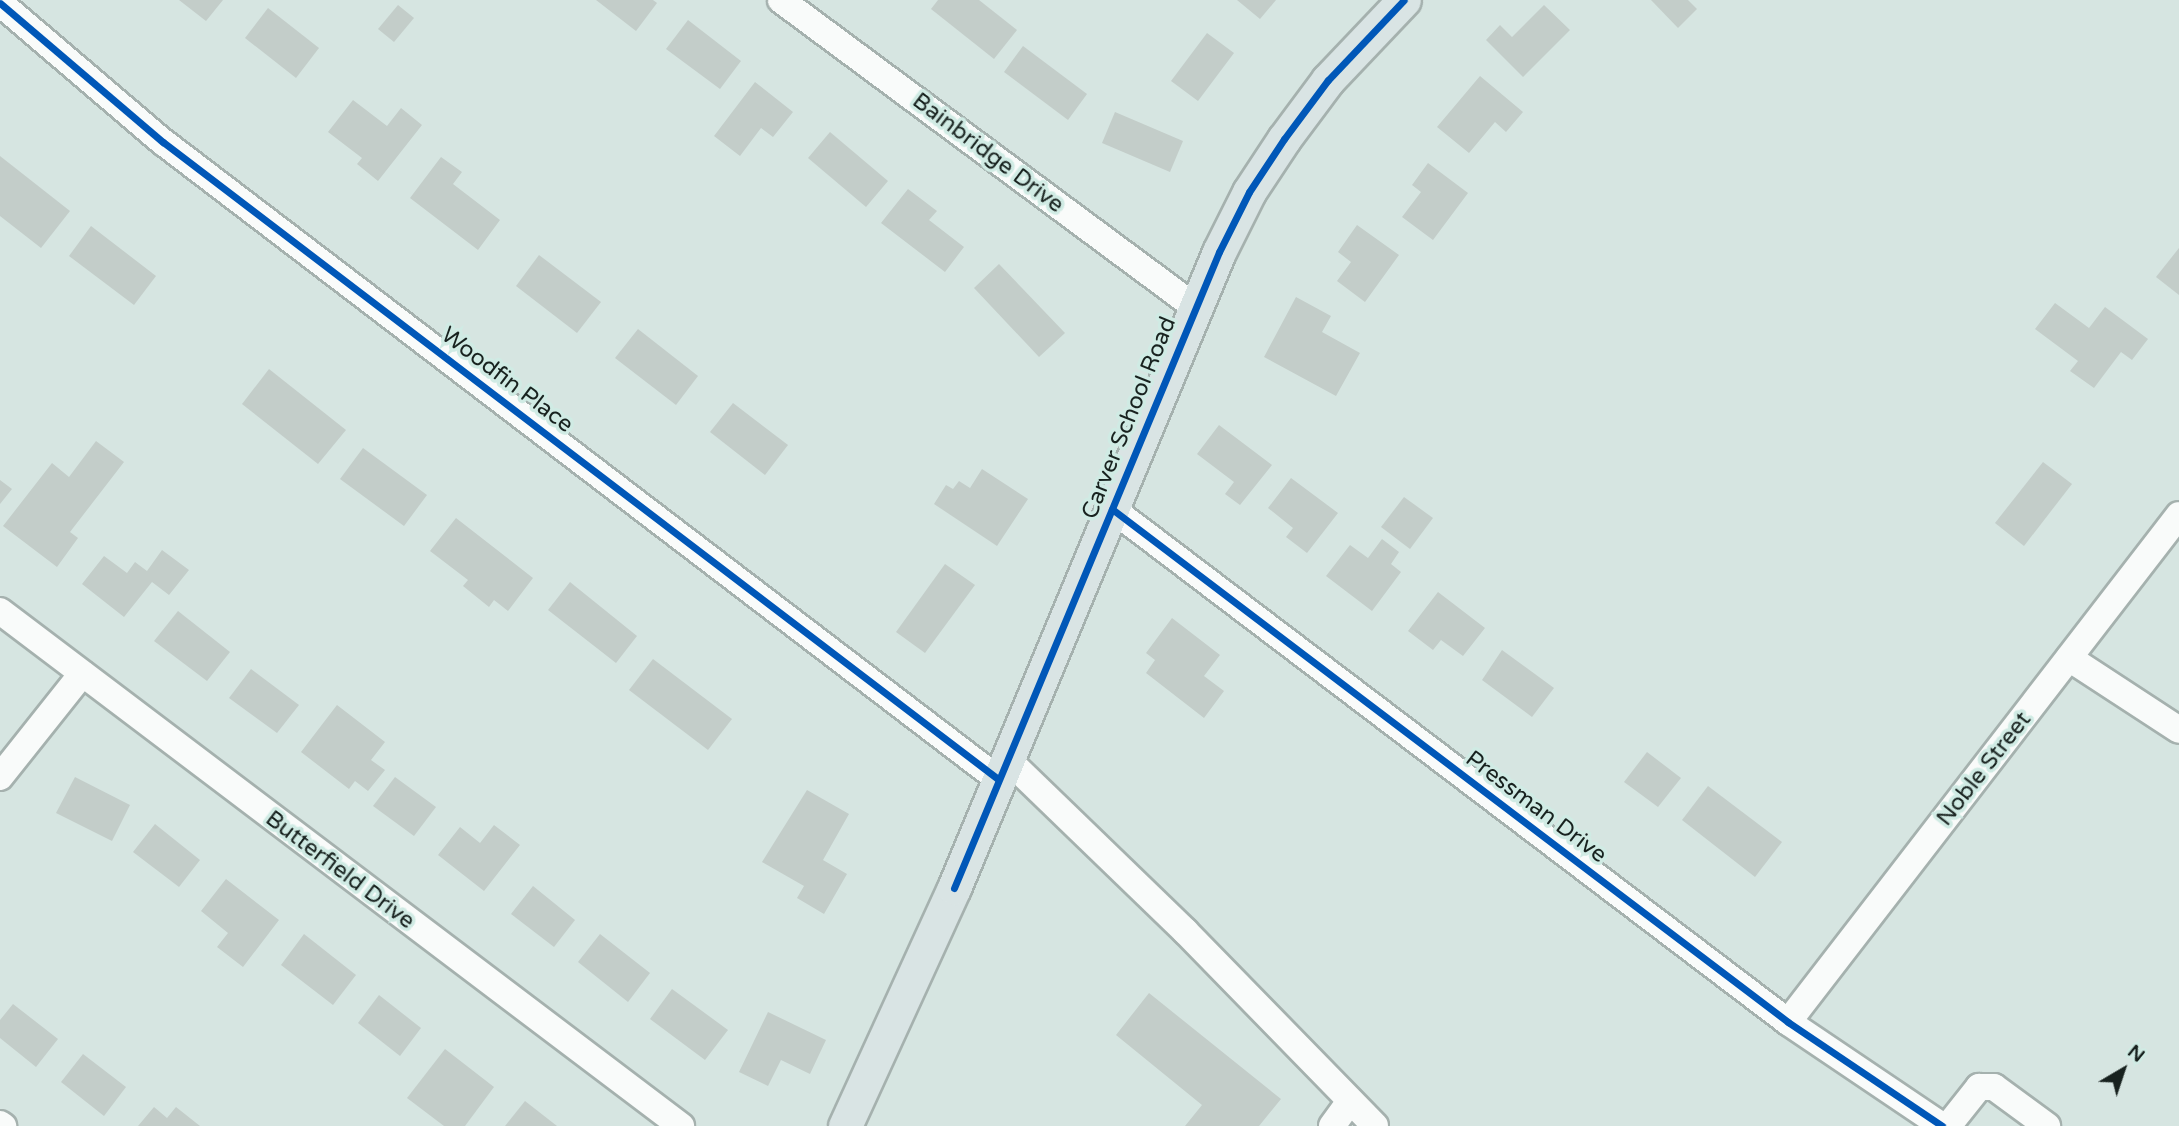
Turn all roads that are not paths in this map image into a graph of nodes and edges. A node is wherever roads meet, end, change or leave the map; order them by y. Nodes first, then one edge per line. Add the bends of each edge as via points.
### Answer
1 (781, 0) edge
2 (1404, 0) edge
3 (0, 3) edge
4 (1195, 307) junction
5 (1112, 509) junction
6 (2179, 515) edge
7 (0, 611) edge
8 (2069, 658) junction
9 (82, 674) junction
10 (2179, 730) edge
11 (1003, 769) junction
12 (0, 777) edge
13 (1788, 1022) junction
14 (1350, 1101) junction
15 (681, 1126) edge
16 (845, 1126) edge
17 (1332, 1126) edge
18 (1375, 1126) edge
19 (1942, 1126) edge
20 (1948, 1126) edge
21 (2047, 1126) edge

1 - 4 street, Bainbridge Drive
2 - 4 main road, Carver School Road via 1328,80 1284,139 1249,192
3 - 11 street, Woodfin Place via 163,142
4 - 5 main road, Carver School Road
5 - 11 main road, Carver School Road
5 - 13 street, Pressman Drive
6 - 8 street, Noble Street
7 - 9 street, Butterfield Drive
8 - 10 street
8 - 13 street, Noble Street
9 - 12 street
9 - 15 street, Butterfield Drive
11 - 14 street, Woodfin Place via 1185,931
11 - 16 main road, Carver School Road
13 - 19 street, Pressman Drive
14 - 17 street
14 - 18 street, Woodfin Place
20 - 21 street via 1979,1087 1994,1087

